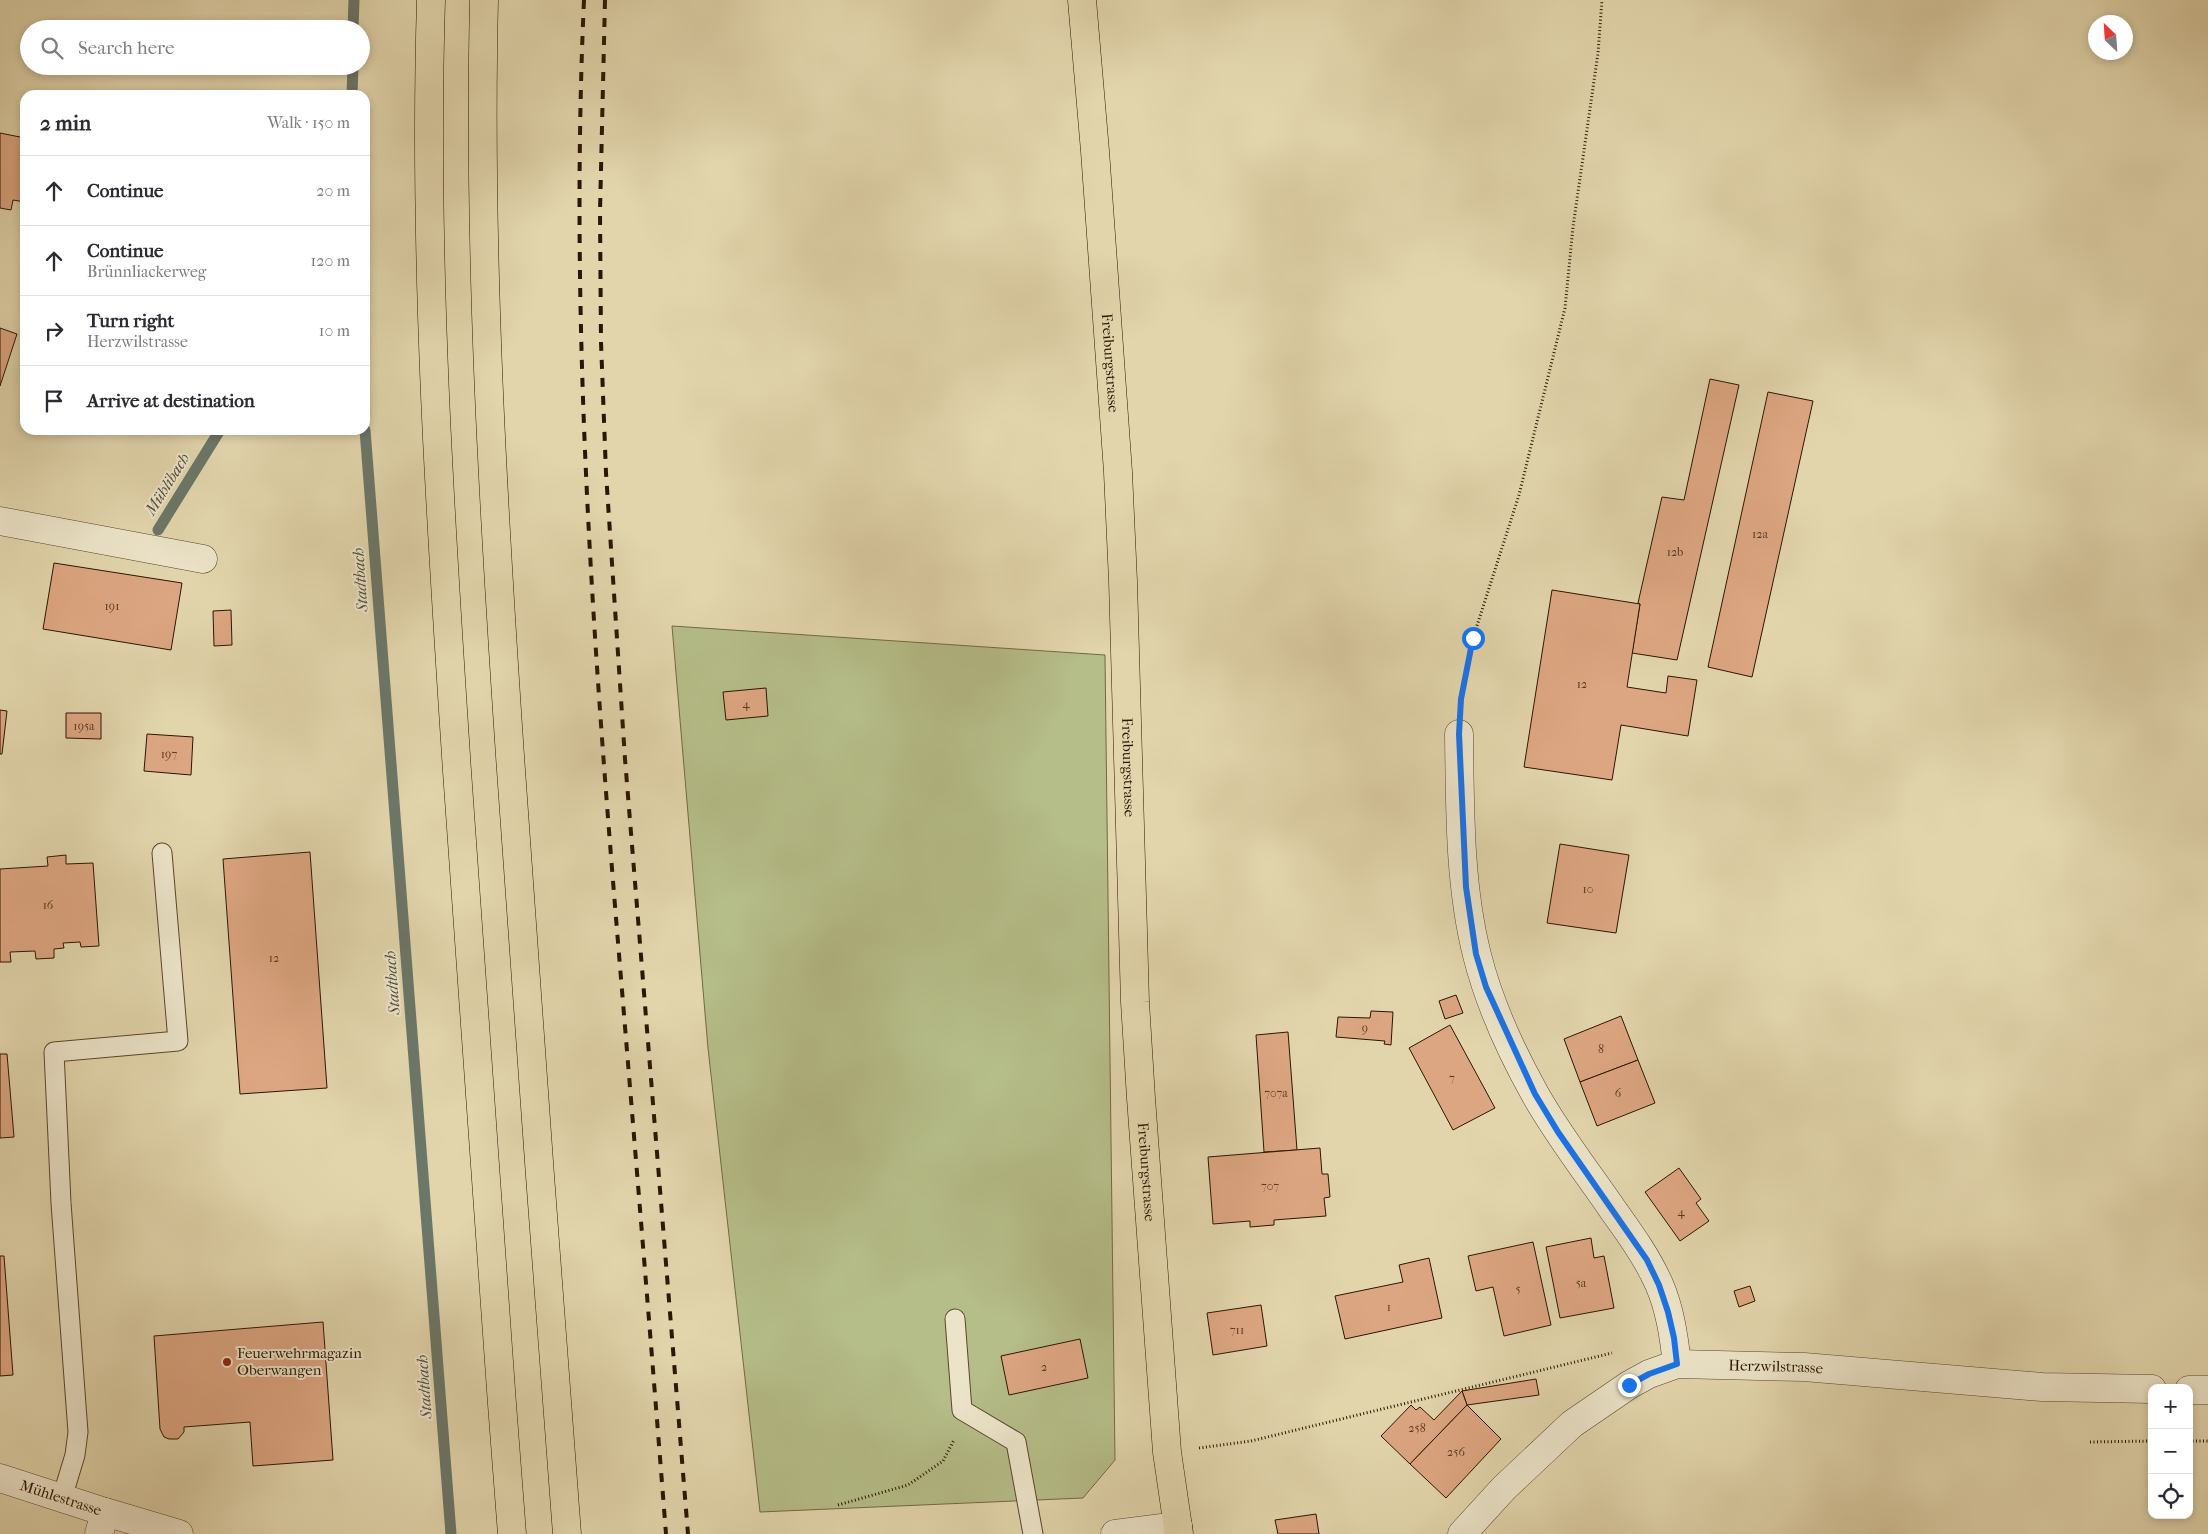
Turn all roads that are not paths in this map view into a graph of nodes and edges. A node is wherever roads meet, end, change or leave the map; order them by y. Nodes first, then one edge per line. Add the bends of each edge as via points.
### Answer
1 (431, 0) edge
2 (484, 0) edge
3 (1082, 0) edge
4 (0, 521) edge
5 (203, 560) dead end
6 (1459, 734) road end
7 (162, 853) dead end
8 (955, 1319) dead end
9 (1677, 1364) junction
10 (2148, 1389) edge
11 (2193, 1390) edge
12 (2208, 1390) edge
13 (0, 1478) edge
14 (62, 1498) junction
15 (102, 1523) edge
16 (1178, 1530) edge
17 (179, 1534) edge
18 (512, 1534) edge
19 (567, 1534) edge
20 (1032, 1534) edge
21 (1115, 1534) edge
22 (1462, 1534) edge

1 - 18 main road via 430,238 442,527
2 - 19 main road via 482,136 495,510 521,916
3 - 16 main road, Freiburgstrasse via 1118,472 1135,1002 1167,1452
4 - 5 street
6 - 9 street via 1466,887 1476,954 1486,987 1535,1094 1647,1260 1668,1312
7 - 14 lane via 178,1041 54,1052 61,1203 78,1432 76,1455
8 - 20 lane via 962,1410 1016,1442
9 - 10 street, Herzwilstrasse via 1804,1367 2042,1387
9 - 22 street, Herzwilstrasse via 1629,1385 1572,1424 1504,1488
11 - 12 street
13 - 14 street, Mühlestrasse
14 - 15 street, Mühlestrasse
15 - 17 street, Mühlestrasse
16 - 21 street

